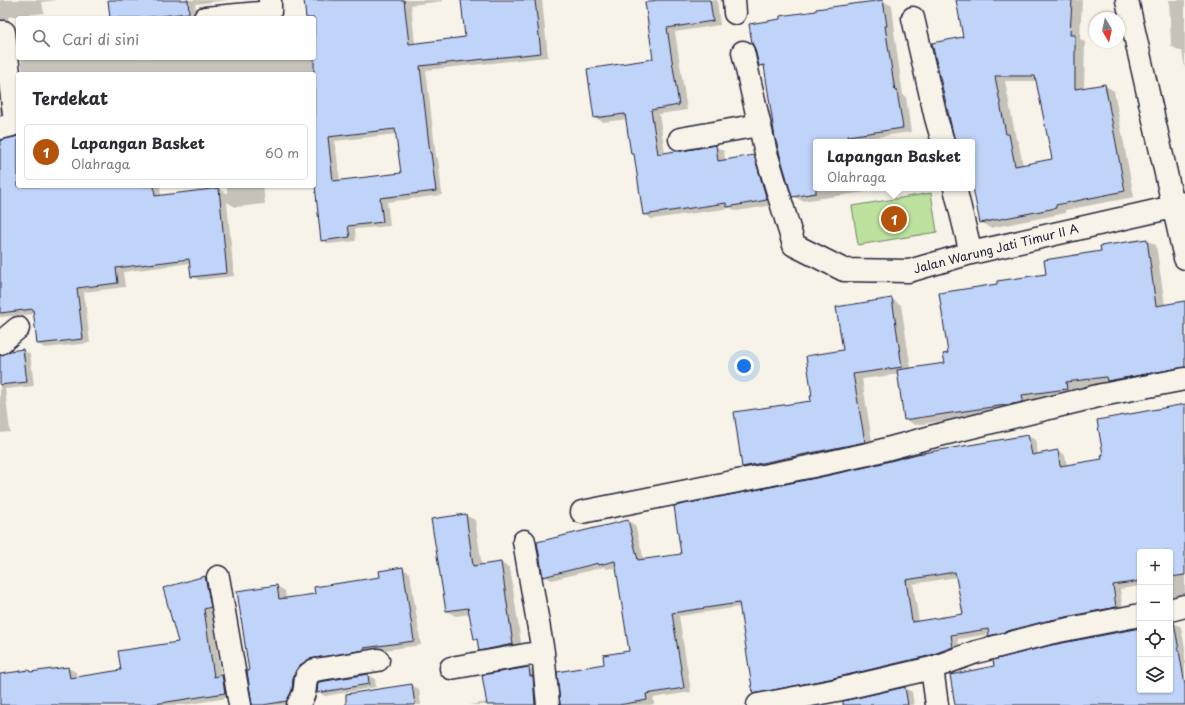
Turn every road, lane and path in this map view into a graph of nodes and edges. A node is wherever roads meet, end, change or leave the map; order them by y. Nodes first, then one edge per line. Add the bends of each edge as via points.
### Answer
1 (270, 0) edge
2 (1126, 0) edge
3 (227, 16) edge
4 (912, 18) dead end
5 (7, 36) edge
6 (743, 52) dead end
7 (759, 125) junction
8 (0, 128) edge
9 (680, 139) dead end
10 (942, 139) edge
11 (956, 191) edge
12 (1179, 205) edge
13 (970, 253) junction
14 (1185, 258) edge
15 (18, 328) dead end
16 (0, 343) edge
17 (1185, 379) edge
18 (582, 512) dead end
19 (524, 541) dead end
20 (218, 577) dead end
21 (1185, 606) edge
22 (1173, 609) edge
23 (1137, 616) edge
24 (543, 652) junction
25 (378, 660) dead end
26 (451, 668) dead end
27 (932, 668) junction
28 (240, 705) edge
29 (298, 705) edge
30 (548, 705) edge
31 (758, 705) edge
32 (937, 705) edge

1 - 3 street via 270,12
2 - 12 street
4 - 10 street
5 - 8 street via 15,122
6 - 7 street, Jalan Warung Jati Timur II A
7 - 9 street
7 - 13 street, Jalan Warung Jati Timur II A via 794,245 844,270 909,271
11 - 13 street
12 - 13 street, Jalan Warung Jati Timur II A
12 - 14 street
15 - 16 street
17 - 18 street via 1102,395 827,463
19 - 24 street
20 - 28 street
21 - 22 street
23 - 27 street via 1049,632 976,652
24 - 26 street
24 - 30 street
25 - 29 street via 310,672 306,677 304,693
27 - 31 street
27 - 32 street

